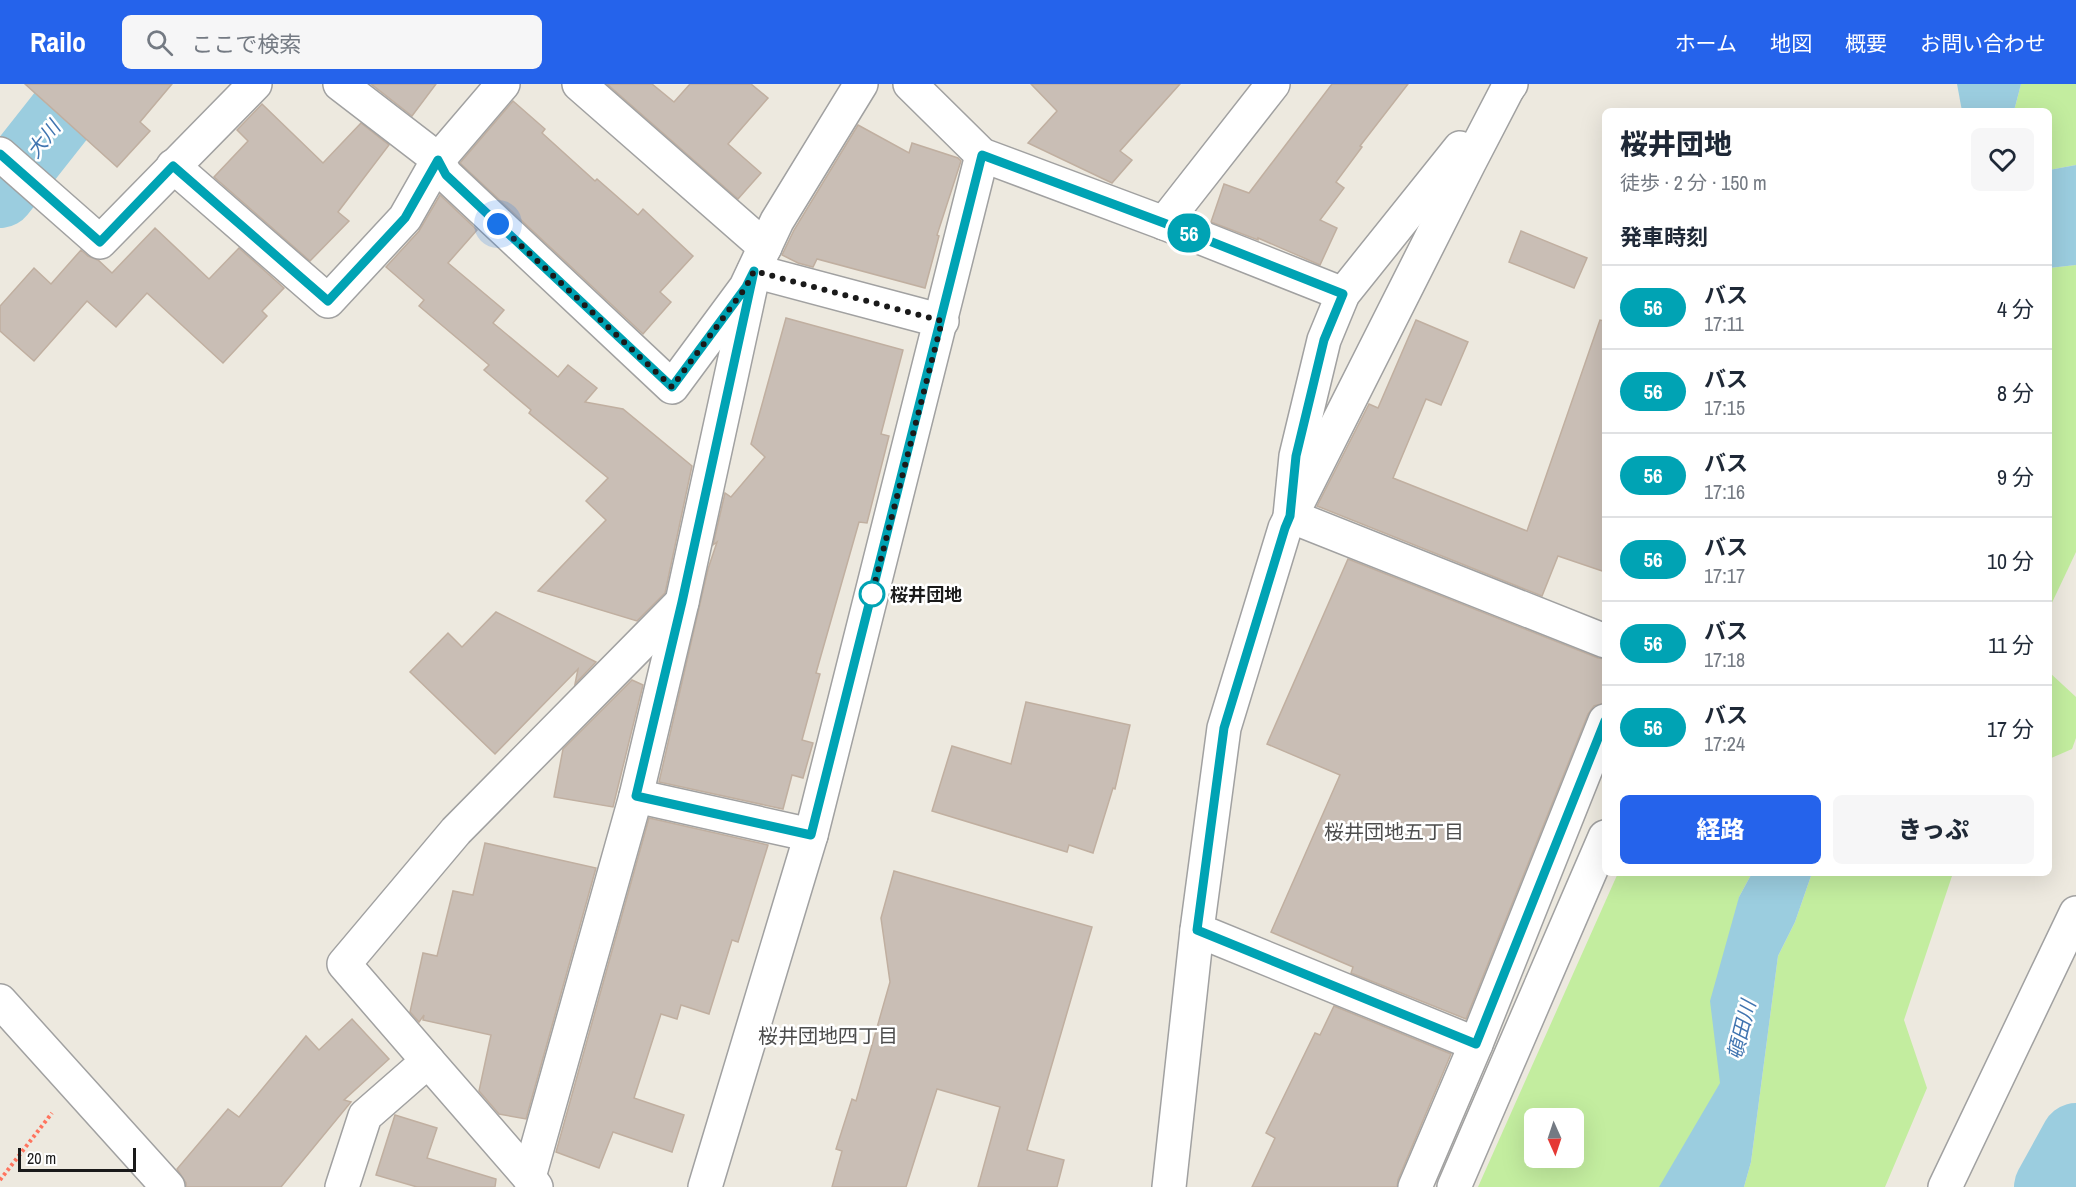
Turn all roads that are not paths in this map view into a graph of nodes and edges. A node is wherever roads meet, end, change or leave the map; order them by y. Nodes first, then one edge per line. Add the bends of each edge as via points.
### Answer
1 (255, 84) edge
2 (340, 84) edge
3 (503, 84) edge
4 (579, 84) edge
5 (861, 84) edge
6 (910, 84) edge
7 (1273, 84) edge
8 (1510, 86) edge
9 (0, 154) edge
10 (982, 155) junction
11 (438, 160) junction
12 (173, 166) junction
13 (1164, 223) junction
14 (760, 259) junction
15 (1343, 294) junction
16 (942, 321) junction
17 (1290, 516) junction
18 (682, 602) junction
19 (1602, 640) edge
20 (1602, 729) edge
21 (636, 796) junction
22 (811, 835) junction
23 (1602, 844) edge
24 (2076, 913) edge
25 (1197, 930) junction
26 (0, 1001) edge
27 (1476, 1044) junction
28 (428, 1061) junction
29 (533, 1182) edge
30 (168, 1187) edge
31 (342, 1187) edge
32 (705, 1187) edge
33 (1169, 1187) edge
34 (1415, 1187) edge
35 (1454, 1187) edge
36 (1946, 1187) edge

1 - 12 street
2 - 11 street
3 - 11 street
4 - 14 street
5 - 14 street via 777,220
6 - 10 street
7 - 13 street
8 - 15 street
8 - 17 street
9 - 12 street via 100,242
10 - 13 street
10 - 16 street
11 - 12 street via 405,218 328,301
11 - 14 street via 446,175 672,387 746,287
13 - 15 street
14 - 16 street
14 - 18 street
15 - 17 street via 1324,340 1296,456
16 - 22 street
17 - 19 street
17 - 25 street via 1224,728
18 - 21 street
18 - 28 street via 456,831 344,964
20 - 27 street
21 - 22 street
21 - 29 street
22 - 32 street
23 - 35 street
24 - 36 street
25 - 27 street
25 - 33 street
26 - 30 street
27 - 34 street
28 - 29 street
28 - 31 street via 365,1116

